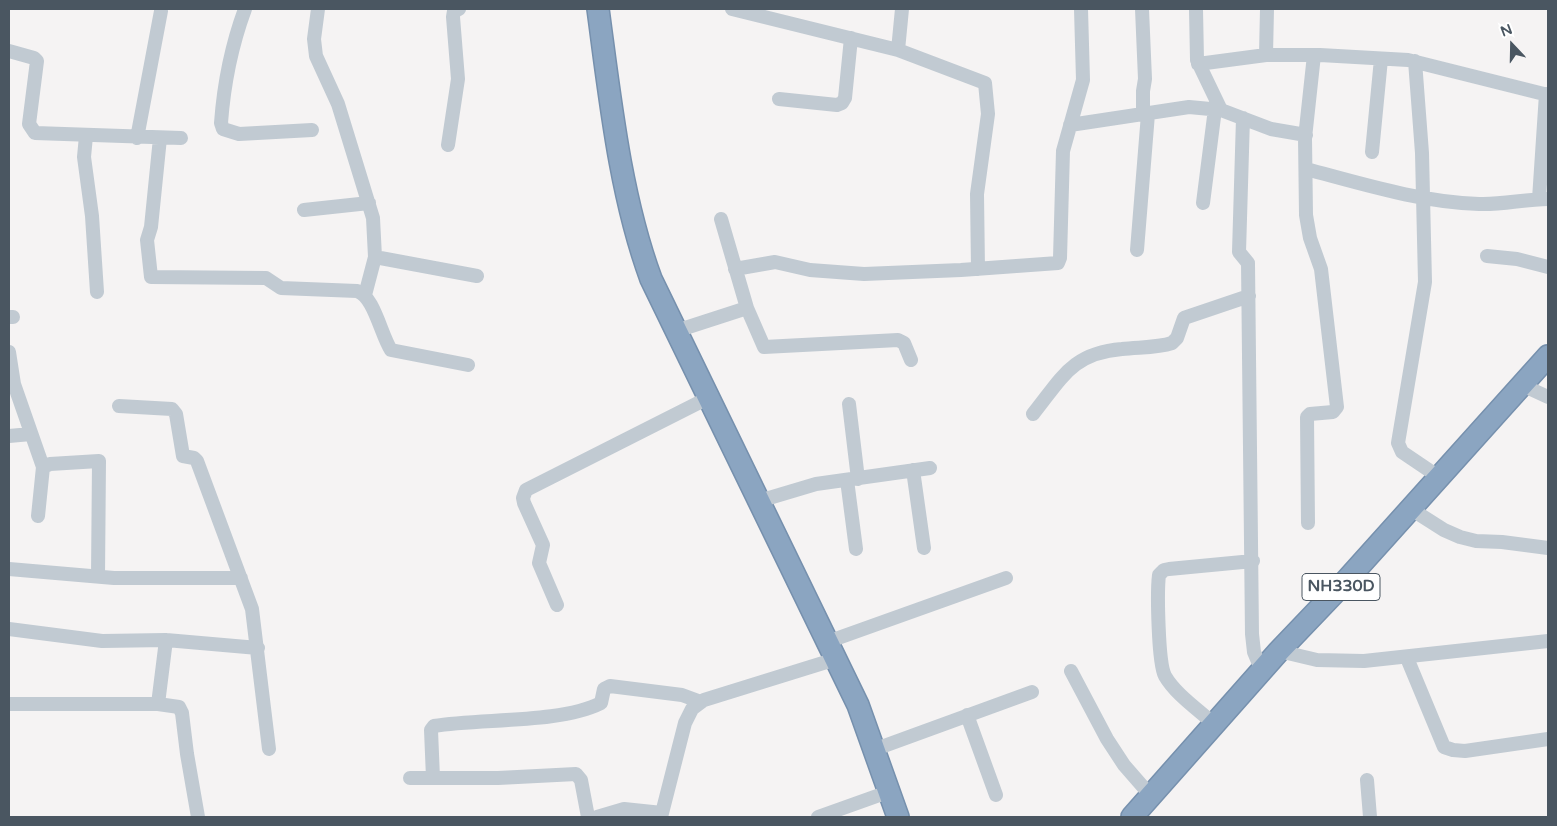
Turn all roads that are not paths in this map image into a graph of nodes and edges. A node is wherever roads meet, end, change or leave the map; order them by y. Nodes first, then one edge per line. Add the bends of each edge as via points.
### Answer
1 (246, 9) edge
2 (318, 9) edge
3 (459, 9) edge
4 (598, 9) edge
5 (732, 9) edge
6 (902, 9) edge
7 (1081, 9) edge
8 (1142, 9) edge
9 (1196, 9) edge
10 (1267, 9) edge
11 (161, 11) dead end
12 (850, 38) junction
13 (898, 50) junction
14 (9, 51) edge
15 (1266, 55) junction
16 (1314, 55) junction
17 (1381, 58) junction
18 (1416, 62) junction
19 (1198, 64) junction
20 (1547, 94) edge
21 (780, 99) dead end
22 (1218, 109) junction
23 (1145, 114) junction
24 (1243, 118) junction
25 (1070, 125) junction
26 (312, 130) dead end
27 (1306, 135) junction
28 (86, 136) junction
29 (137, 138) junction
30 (160, 138) junction
31 (181, 138) dead end
32 (448, 145) dead end
33 (1372, 152) dead end
34 (1306, 168) junction
35 (1423, 198) junction
36 (1543, 199) edge
37 (369, 203) junction
38 (1204, 203) dead end
39 (304, 210) dead end
40 (720, 219) dead end
41 (1137, 250) dead end
42 (1487, 256) dead end
43 (375, 257) junction
44 (1548, 267) edge
45 (735, 269) junction
46 (978, 269) junction
47 (477, 276) dead end
48 (97, 292) dead end
49 (365, 295) junction
50 (1249, 296) junction
51 (747, 308) junction
52 (676, 330) junction
53 (9, 352) edge
54 (1548, 356) edge
55 (910, 360) dead end
56 (468, 365) dead end
57 (1522, 385) junction
58 (1548, 397) edge
59 (708, 398) junction
60 (849, 404) dead end
61 (119, 406) dead end
62 (1033, 414) dead end
63 (31, 434) junction
64 (9, 436) edge
65 (43, 467) junction
66 (930, 468) dead end
67 (913, 470) junction
68 (1439, 477) junction
69 (853, 479) junction
70 (759, 501) junction
71 (1411, 509) junction
72 (38, 516) dead end
73 (1308, 524) dead end
74 (924, 548) dead end
75 (1548, 548) edge
76 (856, 549) dead end
77 (1252, 561) junction
78 (9, 569) edge
79 (98, 576) junction
80 (241, 578) junction
81 (1006, 578) dead end
82 (557, 605) dead end
83 (9, 629) edge
84 (166, 640) junction
85 (1548, 642) edge
86 (258, 648) junction
87 (832, 651) junction
88 (1279, 651) junction
89 (1407, 658) junction
90 (1070, 671) dead end
91 (1262, 671) junction
92 (1032, 692) dead end
93 (701, 702) junction
94 (9, 704) edge
95 (158, 704) junction
96 (967, 715) junction
97 (1214, 726) junction
98 (1548, 739) edge
99 (269, 749) dead end
100 (873, 750) junction
101 (410, 778) dead end
102 (433, 778) junction
103 (1367, 780) dead end
104 (888, 792) junction
105 (996, 795) dead end
106 (1151, 796) junction
107 (661, 815) edge
108 (198, 817) edge
109 (588, 817) edge
110 (597, 817) edge
111 (818, 817) edge
112 (898, 817) edge
113 (1132, 817) edge
114 (1370, 817) edge

1 - 26 street via 226,71 223,130 239,134
2 - 37 street via 314,39 316,56 338,104
3 - 32 street via 454,11 453,17 458,73
4 - 52 highway via 630,211 651,279
5 - 12 street
6 - 13 street
7 - 25 street via 1083,80
8 - 23 street
9 - 19 street
10 - 15 street
11 - 29 street
12 - 13 street
12 - 21 street via 842,103
13 - 46 street via 978,79 986,86 988,114 977,194
14 - 28 street via 37,61 29,120 32,130 39,134
15 - 16 street
15 - 19 street
16 - 17 street
16 - 27 street
17 - 18 street
17 - 33 street
18 - 20 street
18 - 35 street
19 - 22 street
20 - 36 street
22 - 23 street via 1181,107
22 - 24 street
22 - 38 street
23 - 25 street
23 - 41 street
24 - 27 street via 1271,129
24 - 50 street via 1239,252 1248,262
25 - 46 street via 1061,167 1060,260
27 - 34 street
28 - 29 street
28 - 48 street via 84,157
29 - 30 street
30 - 31 street
30 - 49 street via 147,240 151,277 266,278 281,288 350,290
34 - 35 street
34 - 73 street via 1307,221 1321,269 1336,407 1333,412 1310,414 1307,418
35 - 36 street via 1481,204
35 - 68 street via 1425,282 1398,443 1402,452
37 - 39 street
37 - 43 street via 374,224
40 - 45 street
42 - 44 street
43 - 47 street
43 - 49 street
45 - 46 street via 775,262 810,270 864,274
45 - 51 street
49 - 56 street via 391,350
50 - 62 street via 1184,318 1172,344 1095,353 1077,361
50 - 77 street
51 - 52 street
51 - 55 street via 766,348 898,340 904,342
52 - 59 highway
53 - 63 street via 14,384
54 - 57 highway, NH330D
57 - 58 street
57 - 68 highway, NH330D
59 - 70 highway
59 - 82 street via 526,490 524,503 543,545 539,563
60 - 69 street
61 - 80 street via 168,408 175,412 182,454 197,461
63 - 64 street
63 - 65 street
65 - 72 street
65 - 79 street via 98,461
66 - 67 street
67 - 69 street
67 - 74 street
68 - 71 highway, NH330D
69 - 70 street via 800,487
69 - 76 street
70 - 87 highway
71 - 75 street via 1460,537
71 - 88 highway, NH330D
77 - 91 street via 1252,634 1254,652
77 - 97 street via 1169,569 1159,575 1160,648 1164,674
78 - 79 street
79 - 80 street
80 - 86 street via 252,609
81 - 87 street
83 - 84 street via 102,640
84 - 86 street
84 - 95 street
85 - 89 street
86 - 99 street
87 - 93 street
87 - 100 highway via 858,705
88 - 89 street via 1317,660
88 - 91 highway, NH330D
89 - 98 street via 1444,747 1465,750
90 - 106 street via 1107,739
91 - 97 highway, NH330D
92 - 96 street
93 - 102 street via 682,694 610,686 604,689 600,703 580,709 532,718 434,726 431,730
93 - 107 street via 692,709 685,723
94 - 95 street
95 - 108 street via 176,705 182,713
96 - 100 street
96 - 105 street
97 - 106 highway, NH330D
100 - 104 highway
101 - 102 street
102 - 109 street via 576,774 581,780
103 - 114 street
104 - 111 street
104 - 112 highway
106 - 113 highway, NH330D
107 - 110 street via 624,809

